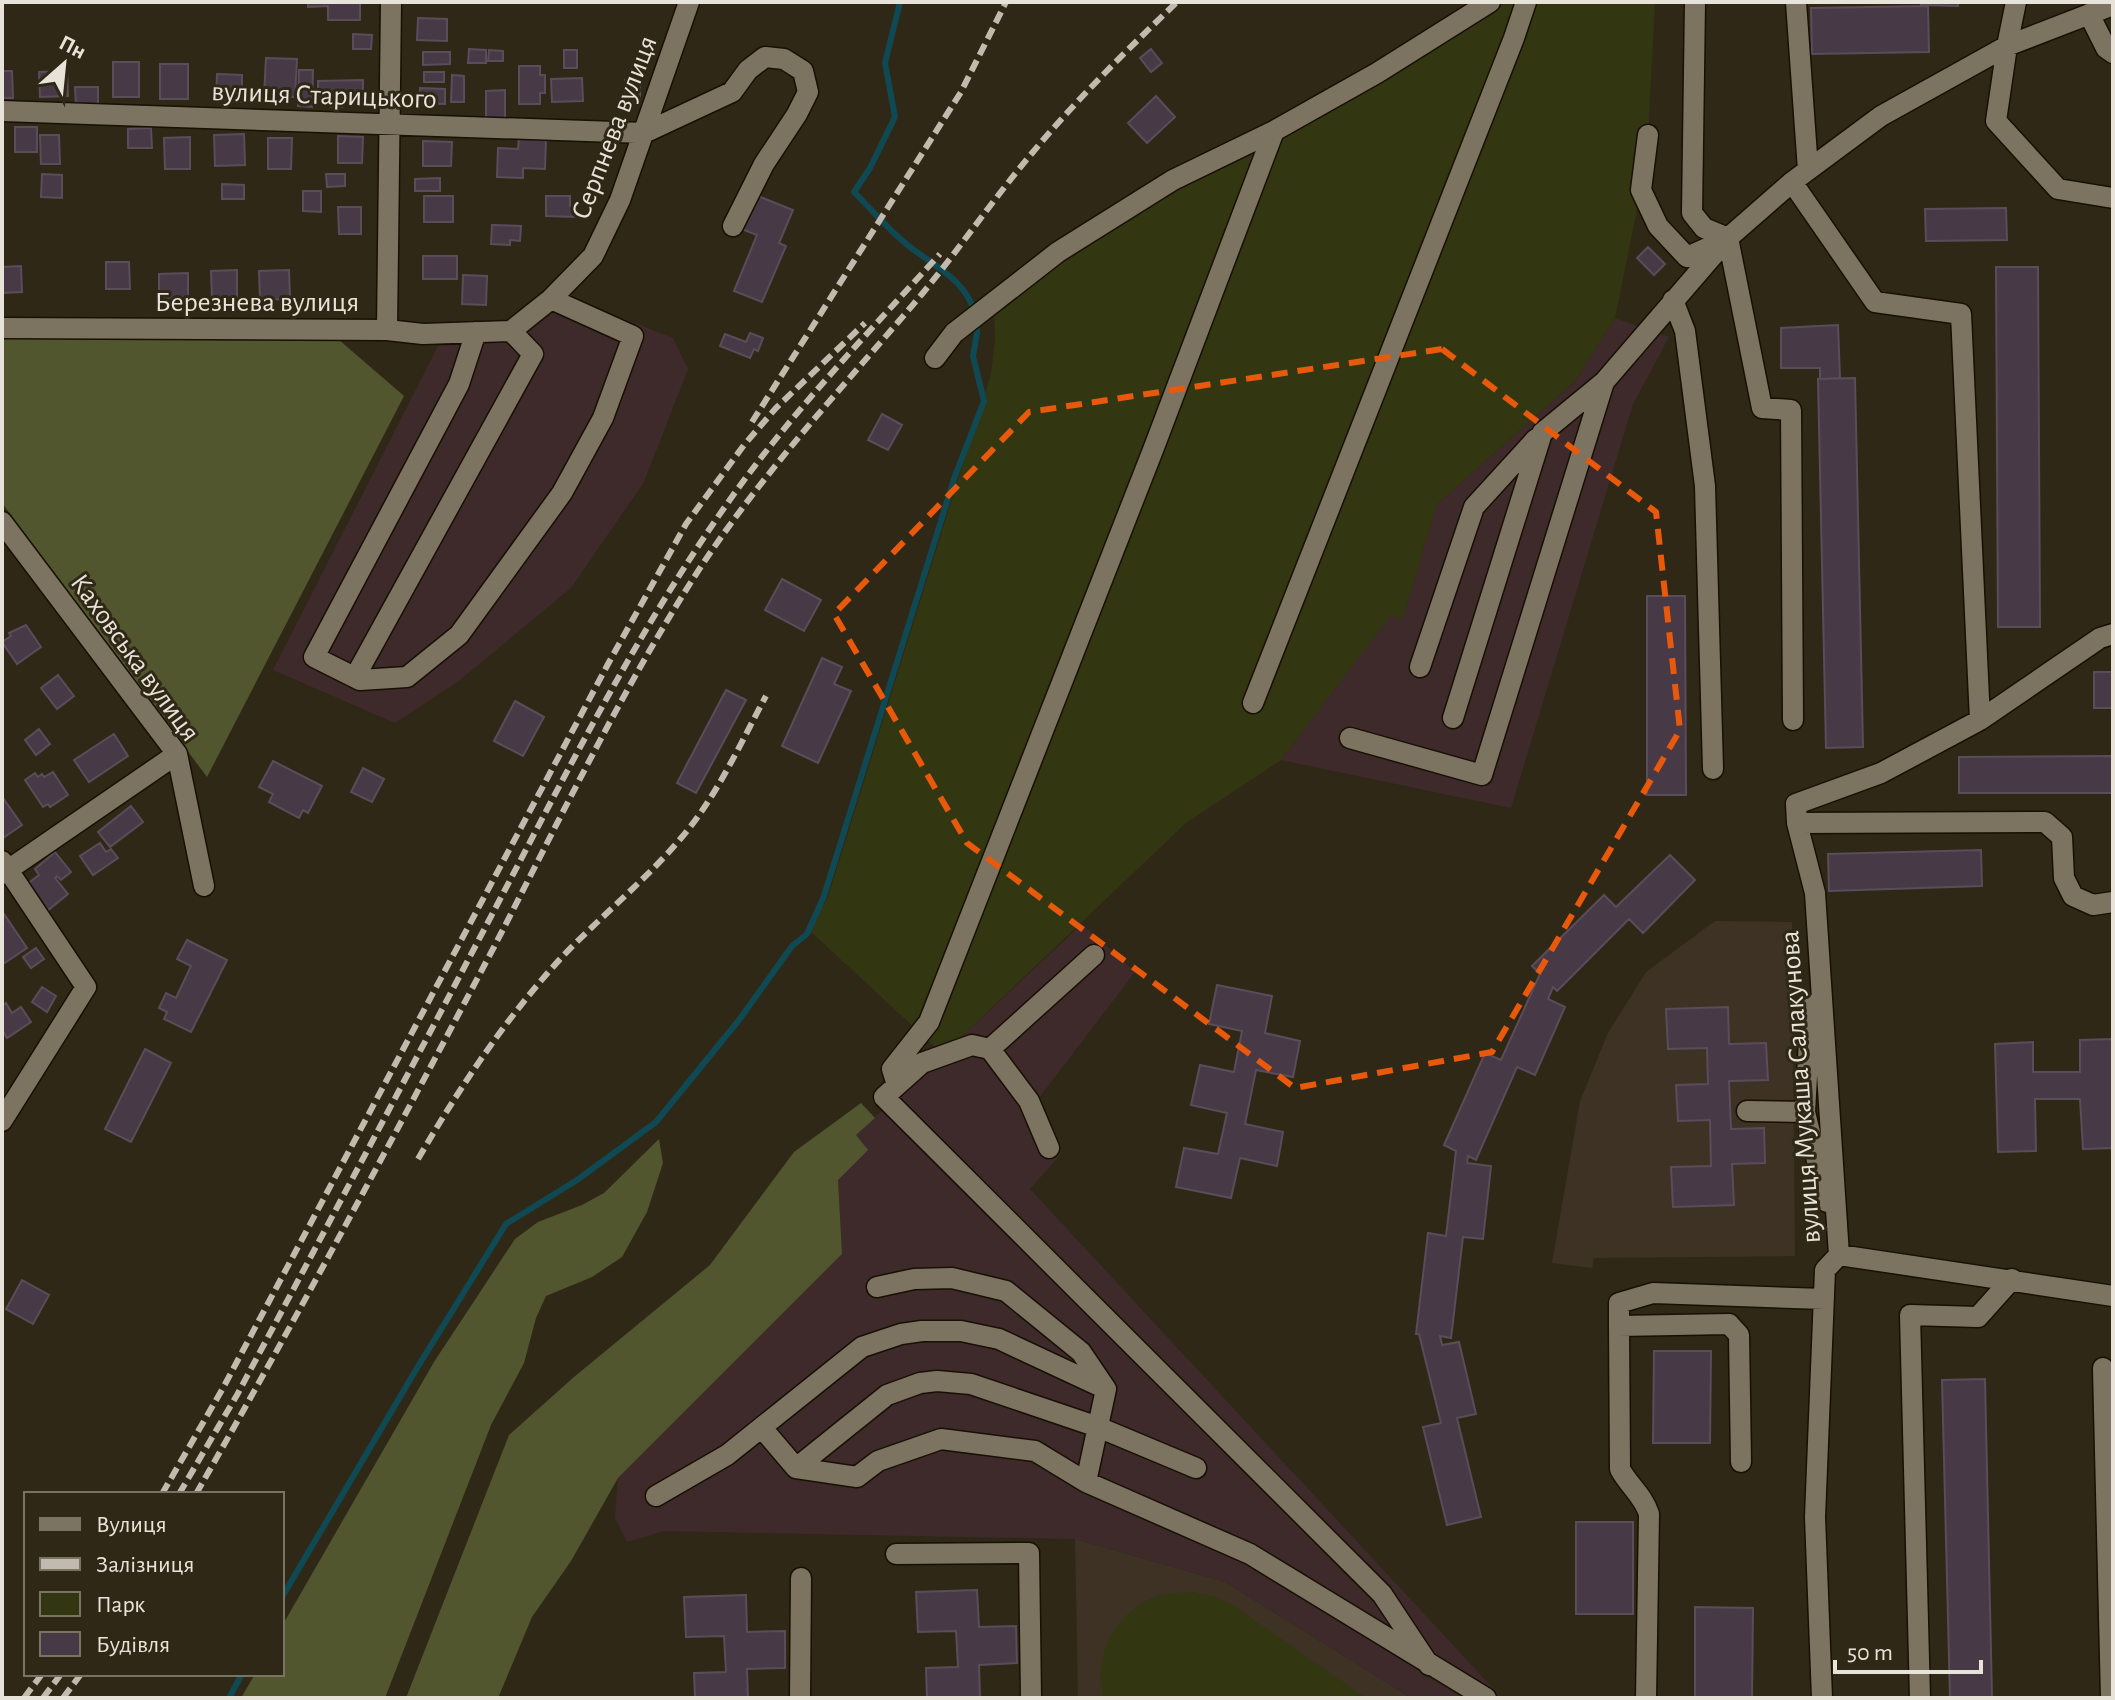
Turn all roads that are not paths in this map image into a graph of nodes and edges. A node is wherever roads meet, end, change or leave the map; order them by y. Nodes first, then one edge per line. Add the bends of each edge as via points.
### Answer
1 (391, 2) edge
2 (689, 2) edge
3 (1490, 2) edge
4 (1526, 2) edge
5 (1695, 2) edge
6 (1796, 2) edge
7 (1999, 2) edge
8 (2016, 2) edge
9 (2113, 5) edge
10 (2089, 14) junction
11 (2007, 46) junction
12 (2113, 53) edge
13 (2, 111) edge
14 (391, 125) junction
15 (1274, 131) junction
16 (644, 133) junction
17 (1648, 135) dead end
18 (1800, 176) junction
19 (2113, 198) edge
20 (733, 226) dead end
21 (1728, 238) junction
22 (551, 299) junction
23 (1673, 300) junction
24 (2, 328) edge
25 (387, 330) junction
26 (511, 331) junction
27 (476, 332) junction
28 (935, 358) dead end
29 (1604, 382) junction
30 (1542, 433) junction
31 (2, 522) edge
32 (2113, 634) edge
33 (1420, 667) dead end
34 (355, 677) junction
35 (1253, 703) dead end
36 (1453, 718) dead end
37 (1793, 720) dead end
38 (1980, 720) junction
39 (1350, 738) dead end
40 (177, 754) junction
41 (1713, 769) dead end
42 (1797, 814) junction
43 (4, 868) edge
44 (204, 886) dead end
45 (2113, 902) edge
46 (1816, 917) junction
47 (1094, 955) dead end
48 (990, 1049) junction
49 (897, 1085) junction
50 (1747, 1111) dead end
51 (1805, 1112) junction
52 (2, 1121) edge
53 (1049, 1148) dead end
54 (1836, 1219) junction
55 (1839, 1255) junction
56 (2012, 1279) junction
57 (877, 1287) dead end
58 (2113, 1296) edge
59 (1824, 1299) junction
60 (1619, 1326) junction
61 (2103, 1368) dead end
62 (1106, 1389) junction
63 (1098, 1427) junction
64 (762, 1428) junction
65 (1741, 1462) dead end
66 (796, 1468) junction
67 (1196, 1468) dead end
68 (1086, 1482) junction
69 (656, 1496) dead end
70 (896, 1554) dead end
71 (801, 1578) dead end
72 (1429, 1665) junction
73 (800, 1698) edge
74 (1031, 1698) edge
75 (1486, 1698) edge
76 (1646, 1698) edge
77 (1822, 1698) edge
78 (1920, 1698) edge
79 (2111, 1698) edge

1 - 14 street
2 - 16 street, Серпнева вулиця
3 - 15 street
4 - 35 street
5 - 21 street via 1692,213 1704,228
6 - 18 street
7 - 11 street
8 - 11 street
9 - 10 street
10 - 11 street
10 - 12 street
11 - 18 street via 1881,116
11 - 19 street via 1996,121 2058,189
13 - 14 street, вулиця Старицького
14 - 16 street, вулиця Старицького
14 - 25 street
15 - 28 street via 1173,180 1058,252 954,333
15 - 49 street via 929,1022 892,1069
16 - 20 street via 732,92 765,57 784,59 803,71 808,92
16 - 22 street, Серпнева вулиця via 593,256
17 - 21 street via 1641,190 1658,226 1687,257
18 - 21 street
18 - 38 street via 1875,302 1961,314
21 - 23 street
21 - 37 street via 1762,408 1791,410
22 - 26 street, Серпнева вулиця
22 - 34 street via 633,336 603,418 562,493 459,635 407,677
23 - 29 street
23 - 41 street via 1685,331 1705,486
24 - 25 street, Березнева вулиця
25 - 27 street, Березнева вулиця
26 - 27 street, Березнева вулиця
26 - 34 street via 533,354
27 - 34 street via 459,384 314,657
29 - 30 street
29 - 39 street via 1482,775
30 - 33 street via 1474,507
30 - 36 street
31 - 40 street, Каховська вулиця
32 - 38 street
38 - 42 street
40 - 43 street
40 - 44 street, Каховська вулиця
42 - 45 street via 2045,822 2062,837 2064,878 2073,896 2093,905
42 - 46 street, вулиця Мукаша Салакунова
43 - 52 street via 86,987
46 - 51 street
46 - 54 street, вулиця Мукаша Салакунова
47 - 48 street
48 - 49 street via 972,1045 922,1063
48 - 53 street via 1029,1101
49 - 72 street via 884,1097 1382,1594
50 - 51 street
51 - 54 street via 1824,1196
54 - 55 street, вулиця Мукаша Салакунова
55 - 56 street
55 - 59 street, вулиця Мукаша Салакунова via 1825,1270
56 - 58 street
56 - 78 street via 1978,1317 1910,1315
57 - 62 street via 933,1277 970,1280 1006,1291 1081,1352
59 - 60 street via 1653,1293 1619,1303
59 - 77 street, вулиця Мукаша Салакунова via 1815,1517
60 - 65 street via 1729,1324 1739,1335
60 - 76 street via 1620,1469 1649,1514
61 - 79 street
62 - 63 street
62 - 64 street via 999,1339 961,1331 922,1331 862,1347
63 - 66 street via 971,1384 929,1382 887,1395
63 - 67 street
63 - 68 street
64 - 66 street
64 - 69 street
66 - 68 street via 857,1477 878,1461 941,1439 1035,1451
68 - 72 street via 1250,1554
70 - 74 street via 1029,1553
71 - 73 street
72 - 75 street

